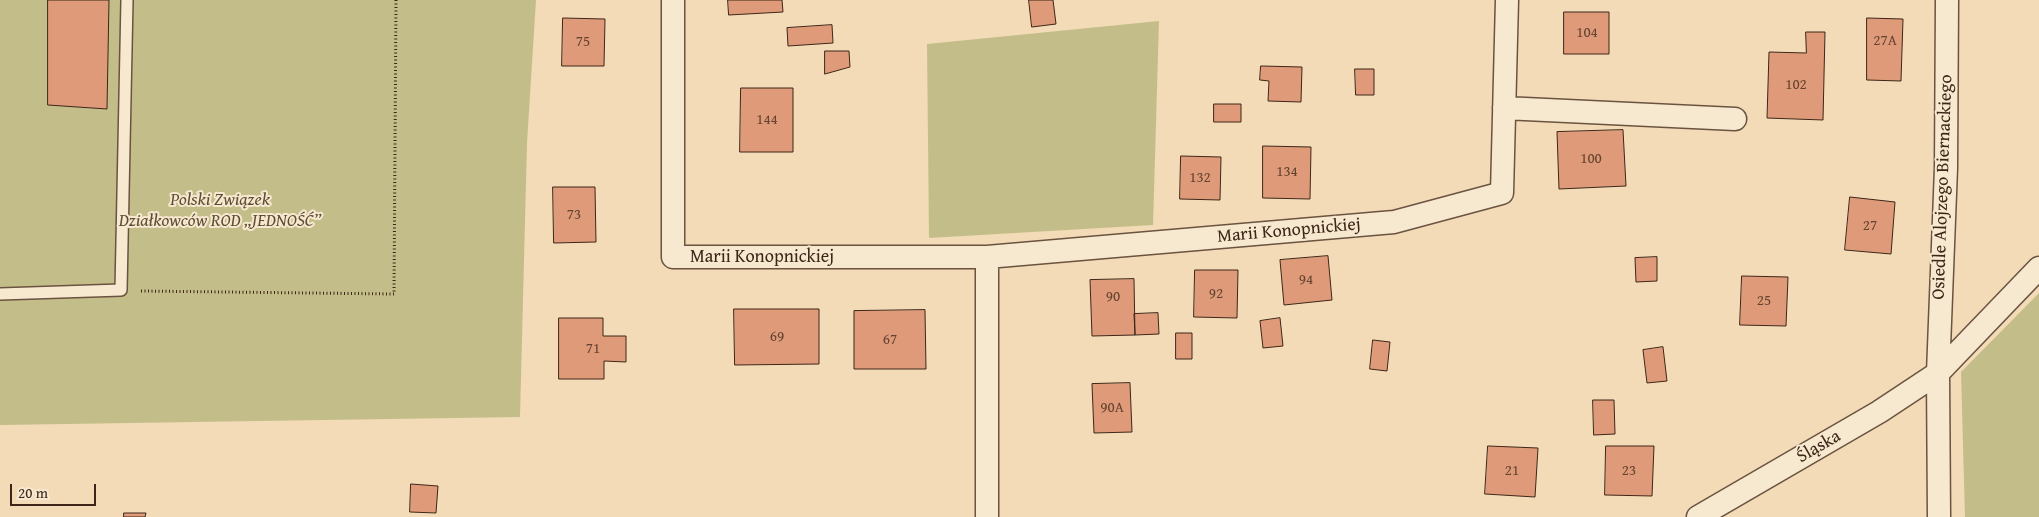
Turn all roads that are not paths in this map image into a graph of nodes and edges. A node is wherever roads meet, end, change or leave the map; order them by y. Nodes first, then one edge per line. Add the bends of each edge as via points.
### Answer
1 (127, 0) edge
2 (673, 0) edge
3 (1507, 0) edge
4 (1948, 0) edge
5 (1504, 108) junction
6 (1735, 119) dead end
7 (988, 257) junction
8 (2039, 268) edge
9 (0, 294) edge
10 (1938, 373) junction
11 (987, 517) edge
12 (1698, 517) edge
13 (1939, 517) edge

1 - 9 lane via 121,290
2 - 7 street, Marii Konopnickiej via 674,258
3 - 5 street, Marii Konopnickiej
4 - 10 street, Osiedle Alojzego Biernackiego via 1946,168
5 - 6 street
5 - 7 street, Marii Konopnickiej via 1502,193 1394,222
7 - 11 street
8 - 10 street, Śląska
10 - 12 street, Śląska via 1879,412
10 - 13 street

